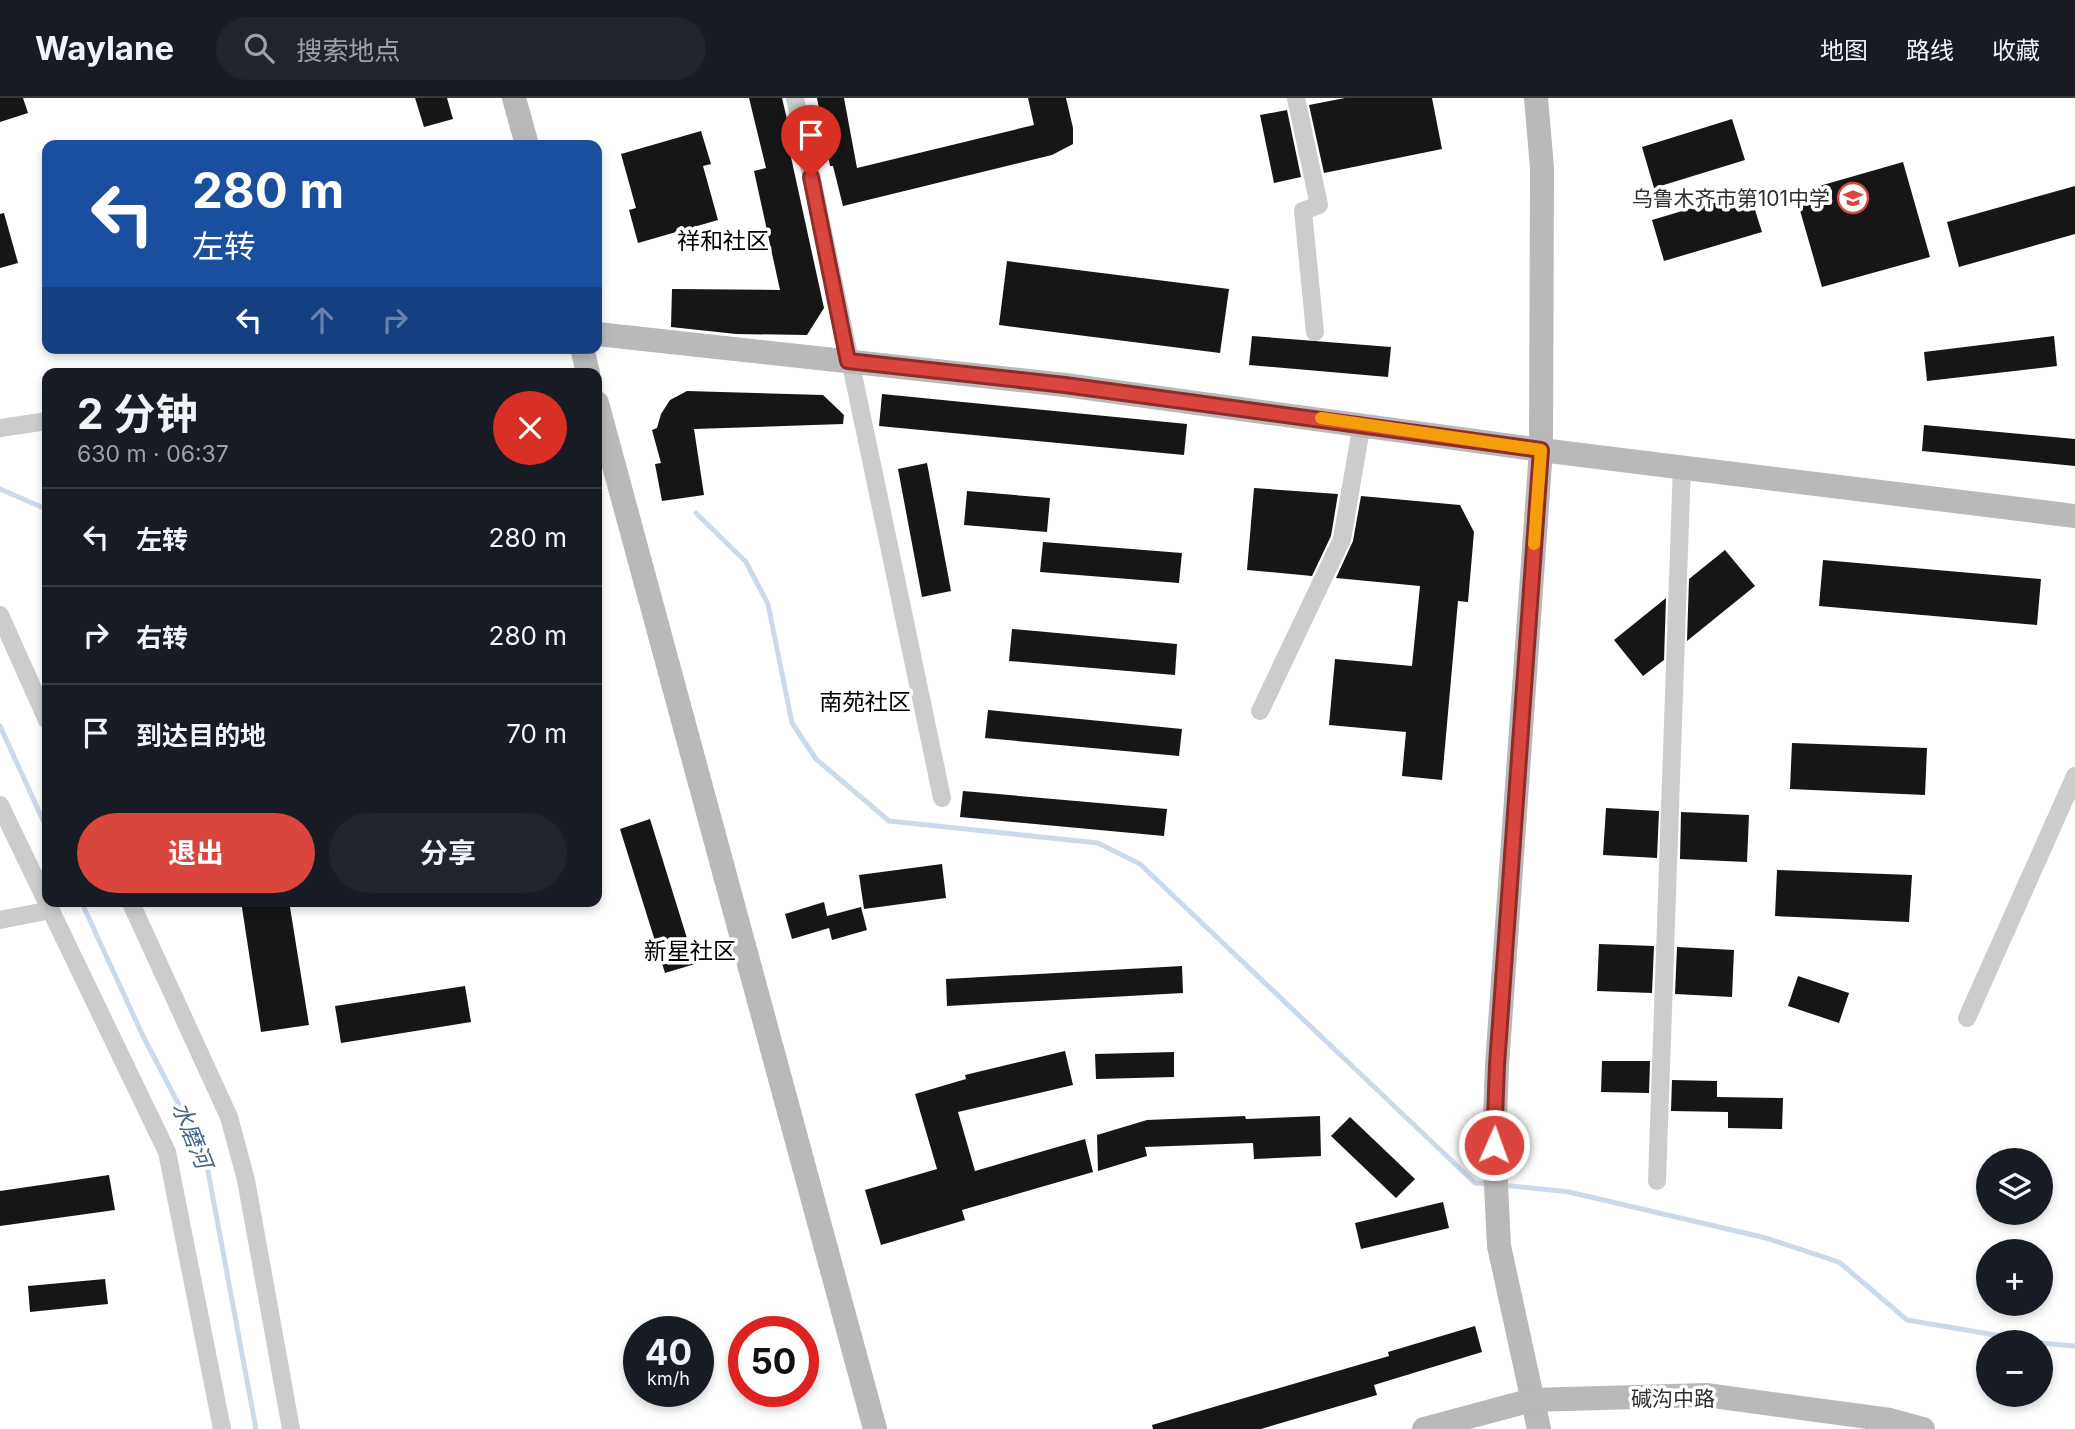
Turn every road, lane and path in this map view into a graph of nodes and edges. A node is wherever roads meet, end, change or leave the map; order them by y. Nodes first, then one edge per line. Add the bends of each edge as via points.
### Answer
1 (514, 98) edge
2 (795, 98) edge
3 (1296, 98) edge
4 (1535, 98) edge
5 (526, 140) edge
6 (1315, 332) dead end
7 (602, 335) edge
8 (848, 361) junction
9 (602, 421) edge
10 (42, 422) edge
11 (1362, 423) junction
12 (0, 428) edge
13 (1541, 450) junction
14 (1682, 465) junction
15 (2075, 516) edge
16 (0, 615) edge
17 (42, 709) edge
18 (1260, 711) dead end
19 (2075, 776) edge
20 (942, 798) dead end
21 (0, 805) edge
22 (42, 891) edge
23 (50, 907) edge
24 (133, 907) edge
25 (51, 910) junction
26 (0, 920) edge
27 (1967, 1018) dead end
28 (1657, 1181) dead end
29 (1532, 1400) junction
30 (222, 1429) edge
31 (291, 1429) edge
32 (875, 1429) edge
33 (1424, 1429) edge
34 (1539, 1429) edge
35 (1546, 1429) edge
36 (1923, 1429) edge

1 - 5 street
2 - 8 street
3 - 6 street via 1319,205 1303,211
4 - 13 street via 1542,168
7 - 8 street
8 - 11 street
8 - 20 street
9 - 32 street
10 - 12 street
11 - 13 street
11 - 18 street via 1342,539
13 - 14 street
13 - 29 street via 1494,1145 1500,1246
14 - 15 street
14 - 28 street
16 - 17 street
19 - 27 street
21 - 22 street
23 - 25 street
24 - 31 street via 229,1117 246,1180
25 - 26 street
25 - 30 street via 167,1152
29 - 33 street, 碱沟中路
29 - 34 street
29 - 35 street
29 - 36 street, 碱沟中路 via 1706,1395 1890,1420

